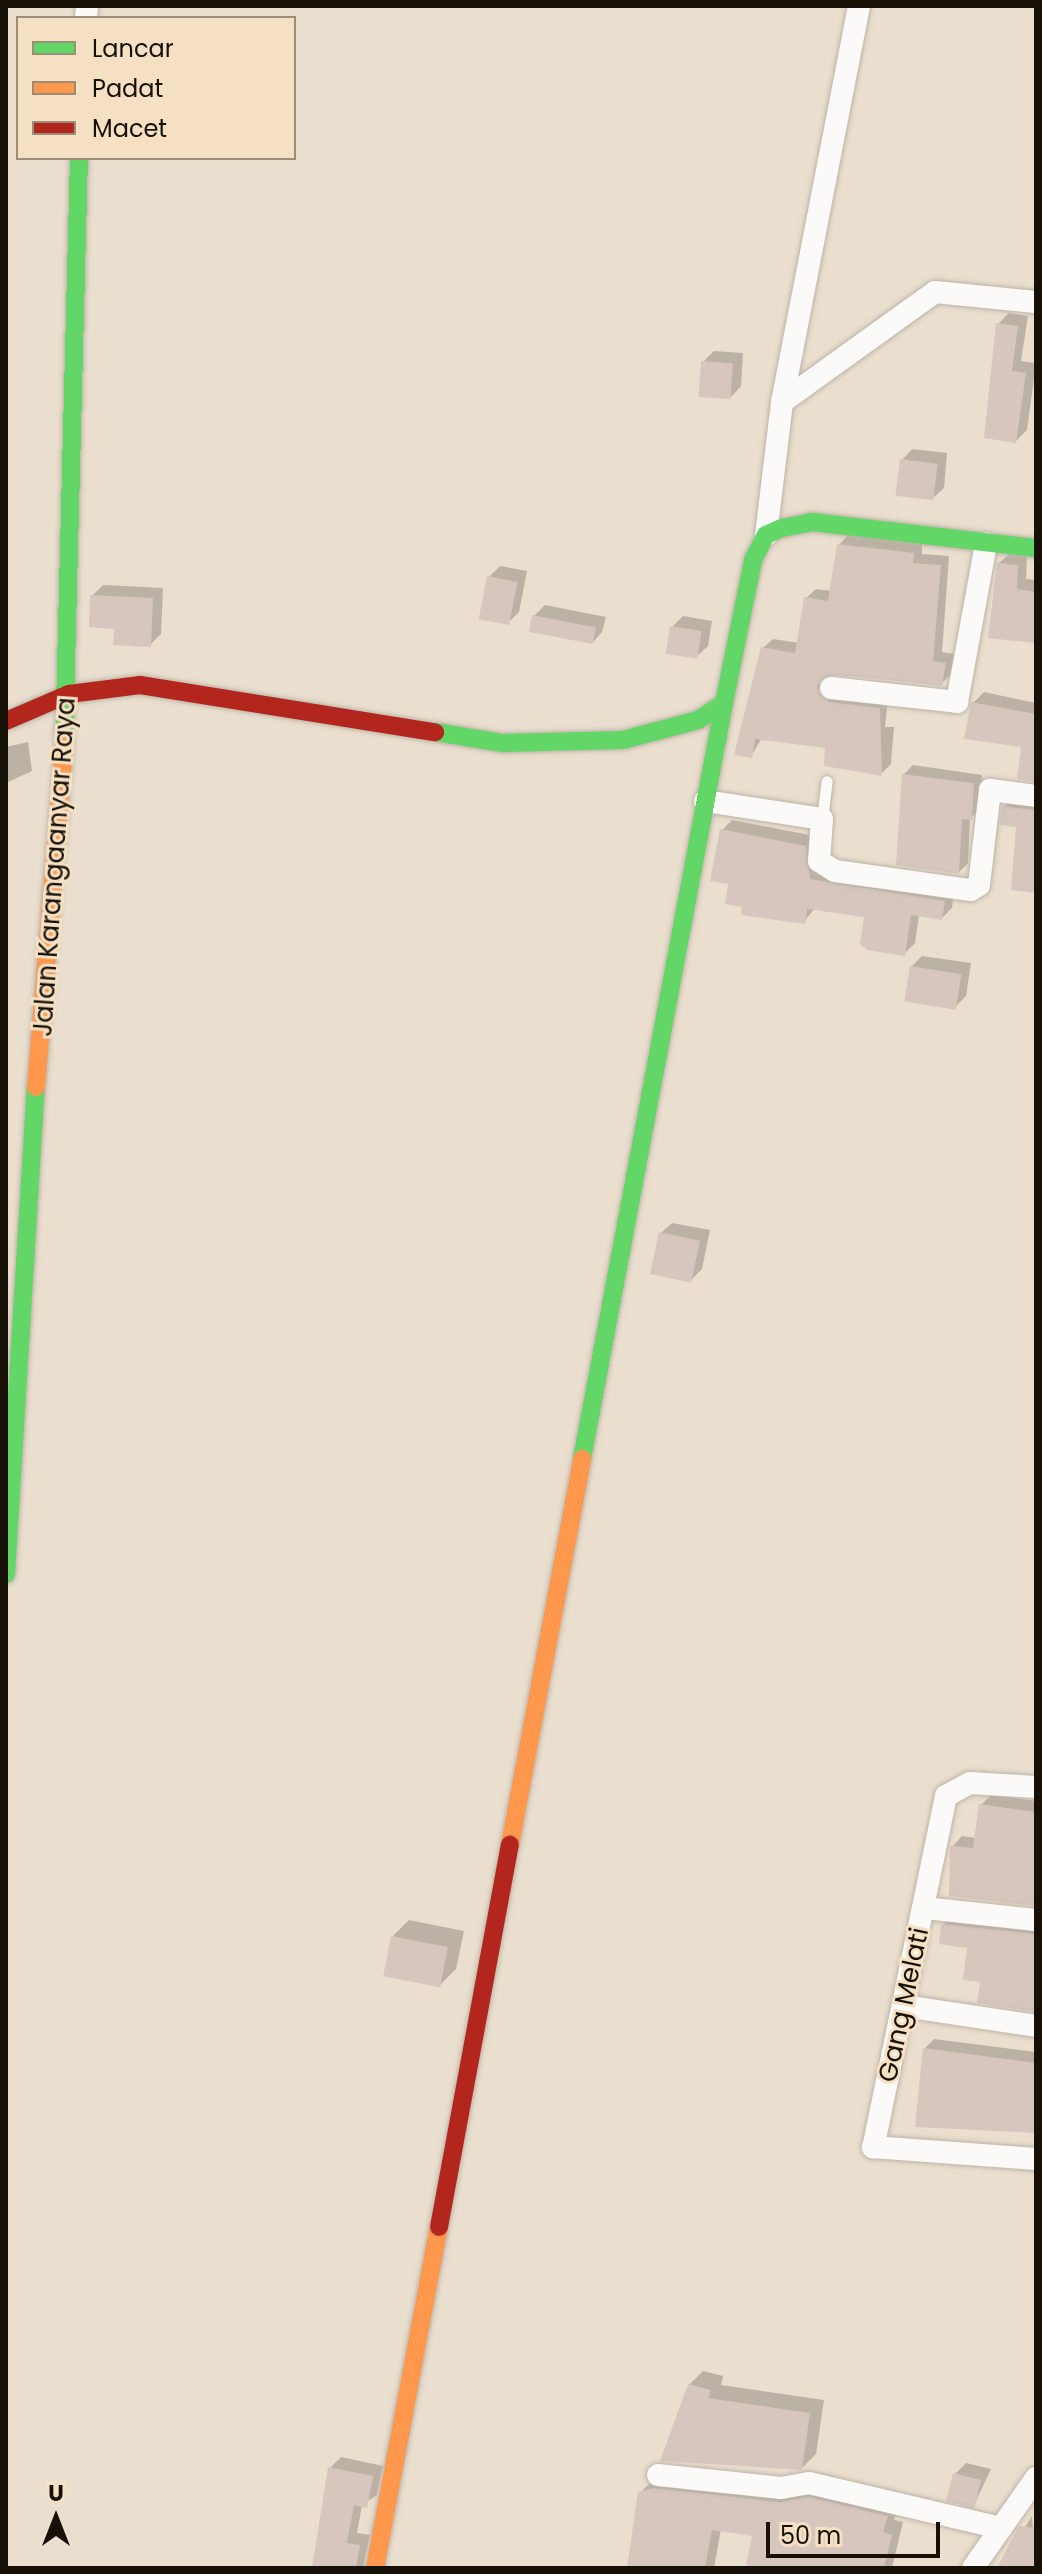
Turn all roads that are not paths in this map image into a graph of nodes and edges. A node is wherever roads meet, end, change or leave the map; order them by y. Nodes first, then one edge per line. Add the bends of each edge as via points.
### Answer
1 (859, 6) edge
2 (79, 160) edge
3 (1036, 302) edge
4 (782, 402) junction
5 (766, 535) junction
6 (986, 544) junction
7 (1036, 548) edge
8 (831, 688) dead end
9 (69, 694) junction
10 (724, 703) junction
11 (6, 721) edge
12 (827, 781) dead end
13 (1036, 796) edge
14 (705, 801) junction
15 (822, 819) junction
16 (6, 1574) edge
17 (1036, 1787) edge
18 (925, 1908) junction
19 (1036, 1920) edge
20 (904, 2006) junction
21 (1036, 2026) edge
22 (1036, 2159) edge
23 (658, 2475) dead end
24 (1036, 2478) edge
25 (1026, 2508) edge
26 (1001, 2528) junction
27 (375, 2568) edge
28 (973, 2568) edge

1 - 4 street
2 - 9 street, Jalan Karangaanyar Raya
3 - 4 street via 935,292
4 - 5 street
5 - 6 street via 813,522
5 - 10 street via 753,560
6 - 7 street
6 - 8 street via 957,702
9 - 10 street via 140,685 374,725 551,745 664,731
9 - 11 street
9 - 16 street, Jalan Karangaanyar Raya via 47,910
10 - 14 street
12 - 15 lane
13 - 15 street via 990,790 977,889 824,867 818,853
14 - 15 street
14 - 27 street
17 - 18 street, Gang Melati via 970,1783 946,1796
18 - 19 street
18 - 20 street, Gang Melati
20 - 21 street
20 - 22 street, Gang Melati via 873,2147
23 - 26 street via 781,2488 809,2483
24 - 25 street
25 - 26 street
26 - 28 street

